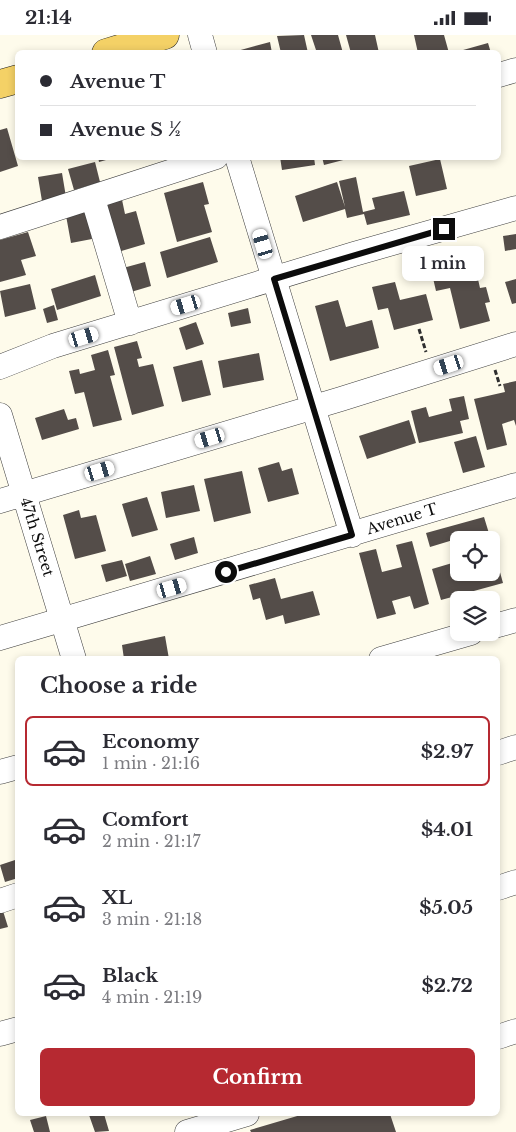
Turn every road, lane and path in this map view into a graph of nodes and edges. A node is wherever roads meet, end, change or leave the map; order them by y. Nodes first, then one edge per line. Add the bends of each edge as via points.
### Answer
1 (165, 35) edge
2 (200, 35) edge
3 (116, 50) edge
4 (204, 50) edge
5 (516, 70) edge
6 (501, 74) edge
7 (15, 80) edge
8 (0, 84) edge
9 (207, 160) edge
10 (238, 160) edge
11 (93, 199) junction
12 (516, 208) edge
13 (0, 227) edge
14 (274, 279) junction
15 (130, 323) junction
16 (516, 344) edge
17 (0, 367) edge
18 (313, 408) junction
19 (0, 415) edge
20 (516, 485) edge
21 (24, 494) junction
22 (0, 501) edge
23 (352, 535) junction
24 (62, 620) junction
25 (516, 620) edge
26 (500, 624) edge
27 (0, 638) edge
28 (450, 639) edge
29 (73, 656) edge
30 (390, 656) edge
31 (516, 747) edge
32 (500, 752) edge
33 (15, 768) edge
34 (0, 772) edge
35 (516, 883) edge
36 (500, 887) edge
37 (15, 896) edge
38 (0, 901) edge
39 (15, 1030) edge
40 (516, 1031) edge
41 (0, 1034) edge
42 (500, 1036) edge
43 (232, 1116) edge
44 (210, 1119) edge
45 (187, 1132) edge

1 - 3 main road
2 - 4 street
5 - 6 street
7 - 8 main road
9 - 11 street
10 - 14 street
11 - 13 street
11 - 15 street
12 - 14 street
14 - 15 street
14 - 18 street
15 - 17 street via 53,346
16 - 18 street
18 - 21 street
18 - 23 street
19 - 21 street, 47th Street
20 - 23 street, Avenue T
21 - 22 street
21 - 24 street, 47th Street
23 - 24 street, Avenue T
24 - 27 street, Avenue T
24 - 29 street, 47th Street
25 - 26 street
28 - 30 street
31 - 32 street
33 - 34 street
35 - 36 street
37 - 38 street
39 - 41 street
40 - 42 street
43 - 44 street
44 - 45 street

